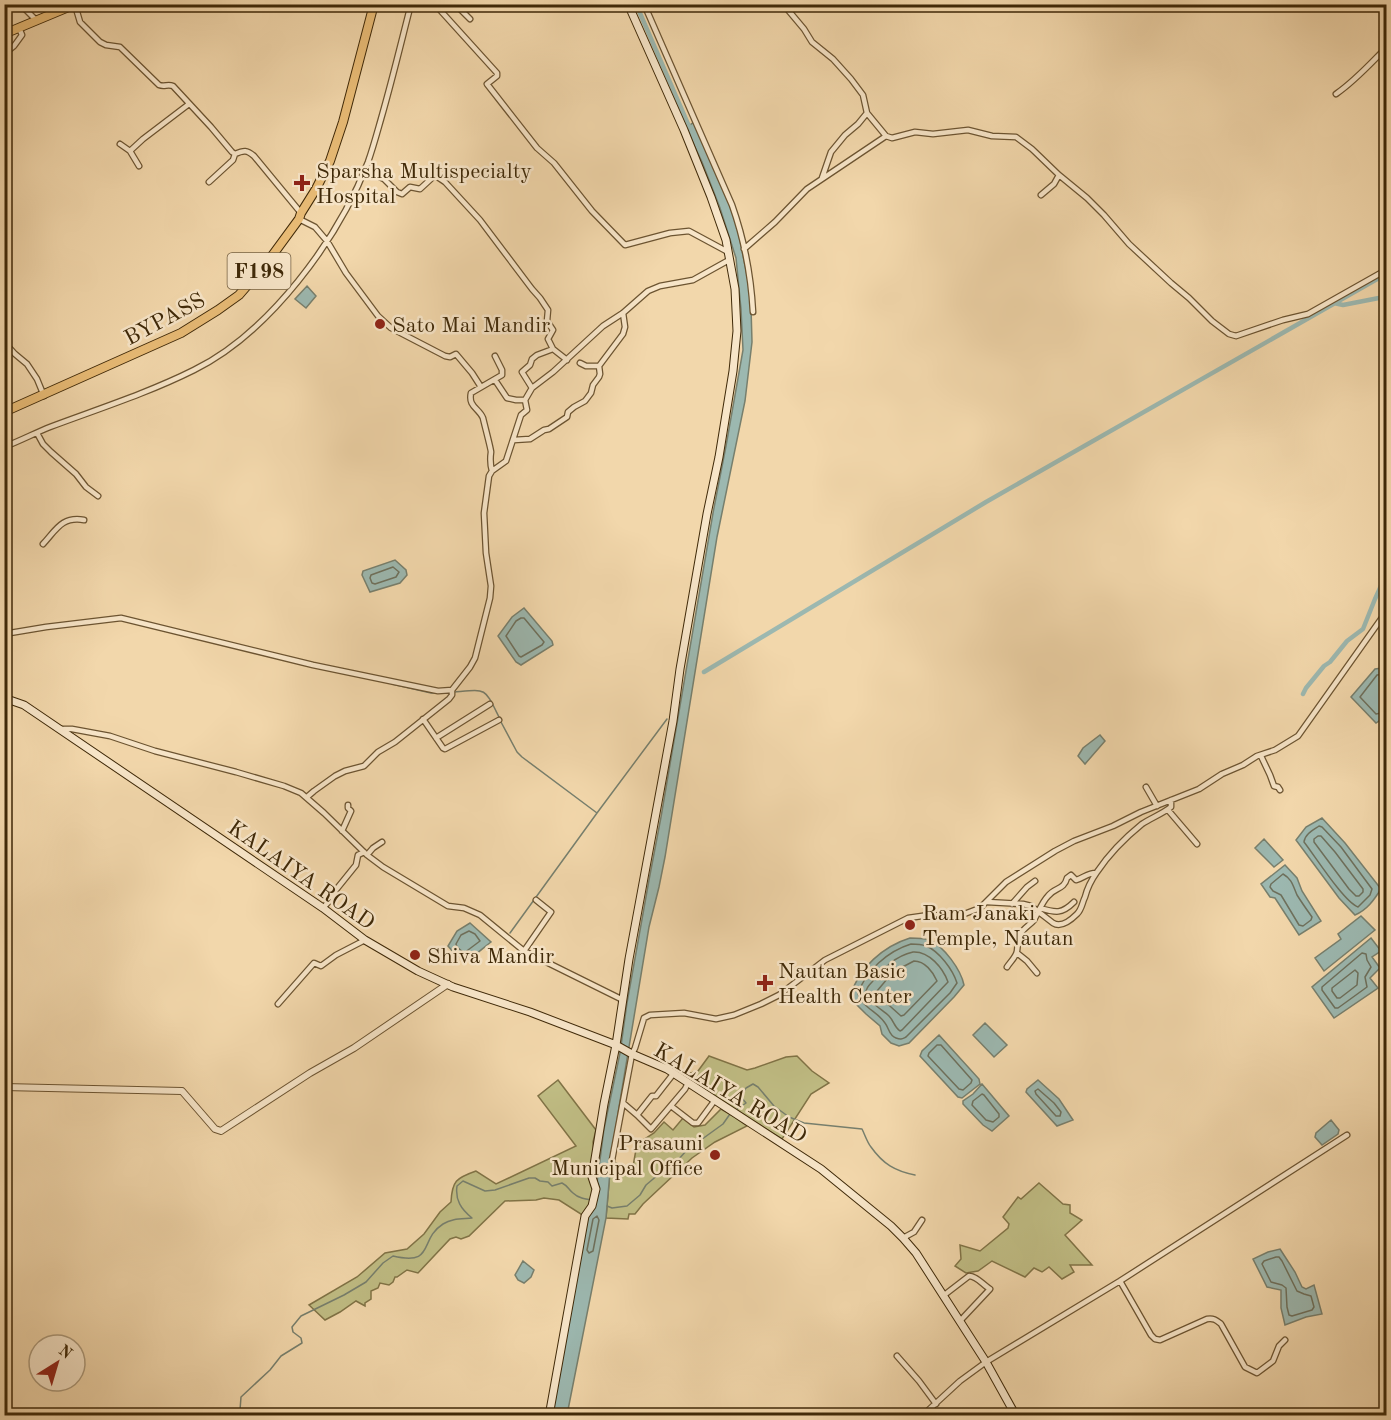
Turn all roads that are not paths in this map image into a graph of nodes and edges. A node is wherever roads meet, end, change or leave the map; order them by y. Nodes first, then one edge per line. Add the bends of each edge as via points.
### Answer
1 (20, 4) edge
2 (374, 4) edge
3 (411, 4) edge
4 (444, 4) edge
5 (628, 4) edge
6 (644, 4) edge
7 (783, 4) edge
8 (75, 5) edge
9 (459, 6) edge
10 (470, 20) dead end
11 (38, 21) junction
12 (19, 28) junction
13 (4, 34) edge
14 (1386, 48) edge
15 (4, 54) edge
16 (1336, 94) dead end
17 (189, 104) junction
18 (867, 112) junction
19 (886, 136) junction
20 (120, 144) dead end
21 (130, 151) junction
22 (235, 154) junction
23 (139, 166) dead end
24 (365, 170) junction
25 (1059, 176) junction
26 (822, 178) junction
27 (209, 182) dead end
28 (1041, 195) dead end
29 (300, 216) junction
30 (327, 241) junction
31 (744, 249) junction
32 (728, 252) junction
33 (729, 260) junction
34 (1386, 270) edge
35 (753, 312) dead end
36 (623, 313) junction
37 (4, 342) edge
38 (553, 349) junction
39 (495, 356) dead end
40 (567, 360) junction
41 (580, 363) dead end
42 (599, 366) junction
43 (495, 380) junction
44 (481, 387) junction
45 (532, 388) junction
46 (44, 396) junction
47 (525, 400) junction
48 (4, 412) edge
49 (37, 433) junction
50 (514, 440) junction
51 (4, 447) edge
52 (492, 471) junction
53 (98, 496) dead end
54 (84, 520) dead end
55 (43, 544) dead end
56 (1386, 612) edge
57 (4, 634) edge
58 (452, 692) junction
59 (4, 698) edge
60 (490, 704) dead end
61 (423, 719) junction
62 (499, 720) dead end
63 (60, 729) junction
64 (436, 738) junction
65 (1260, 756) junction
66 (1146, 787) dead end
67 (1280, 790) dead end
68 (307, 797) junction
69 (1171, 800) junction
70 (348, 805) dead end
71 (1157, 806) junction
72 (1168, 810) junction
73 (342, 831) junction
74 (382, 842) dead end
75 (1197, 844) dead end
76 (365, 854) junction
77 (1096, 873) junction
78 (1035, 881) dead end
79 (536, 900) dead end
80 (987, 902) junction
81 (1074, 902) dead end
82 (1012, 904) junction
83 (323, 908) junction
84 (1039, 910) junction
85 (365, 940) junction
86 (524, 951) junction
87 (1017, 953) junction
88 (1007, 967) dead end
89 (1036, 973) dead end
90 (448, 984) junction
91 (623, 1000) junction
92 (278, 1004) dead end
93 (618, 1047) junction
94 (632, 1054) junction
95 (674, 1073) junction
96 (688, 1083) junction
97 (4, 1088) edge
98 (715, 1100) junction
99 (623, 1103) junction
100 (671, 1107) junction
101 (637, 1115) junction
102 (1347, 1135) dead end
103 (612, 1160) dead end
104 (922, 1220) dead end
105 (903, 1238) junction
106 (1120, 1281) junction
107 (943, 1296) junction
108 (960, 1321) junction
109 (1285, 1340) dead end
110 (897, 1356) dead end
111 (986, 1362) junction
112 (936, 1404) junction
113 (549, 1416) edge
114 (922, 1416) edge
115 (1016, 1416) edge

1 - 11 street
2 - 29 main road, BYPASS / F198 via 330,161
3 - 24 street
4 - 32 street via 440,10 497,73 487,84 537,148 625,245 689,231
5 - 32 main road via 684,130
6 - 31 street via 732,205
7 - 18 street via 812,42 833,59 863,95
8 - 11 main road
8 - 17 street via 80,22 99,42 120,47 159,85 173,86
9 - 10 street
11 - 12 main road
12 - 13 main road
12 - 15 street via 22,34
14 - 16 street
17 - 21 street
17 - 22 street
18 - 19 street
18 - 26 street via 831,152
19 - 25 street via 968,130 1016,137
19 - 26 street
20 - 21 street
21 - 23 street
22 - 27 street
22 - 29 street via 248,151
24 - 30 street
24 - 38 street via 402,194 410,186 420,189 436,176 445,182 480,220 548,310 547,321 553,330 548,339
25 - 28 street
25 - 34 street via 1229,334 1236,336 1308,314
26 - 31 street
29 - 30 street
29 - 46 main road, BYPASS / F198 via 266,264 238,295 218,310 181,333
30 - 44 street via 378,316 391,328 445,356 456,354
30 - 49 street via 270,314 231,349 141,393
31 - 35 street
32 - 33 main road
33 - 36 street via 693,280 648,291
33 - 91 main road via 737,331 733,371
36 - 40 street
36 - 42 street via 626,327
37 - 46 street via 27,364
38 - 40 street
38 - 45 street via 537,355 522,372
39 - 43 street via 502,370
40 - 45 street
41 - 42 street
42 - 50 street via 600,374 591,393 567,417 530,439
43 - 44 street
43 - 47 street via 507,398
44 - 52 street via 471,393 470,399 483,420
45 - 47 street
46 - 48 main road, BYPASS / F198
47 - 50 street via 527,410 521,416
49 - 51 street
49 - 53 street via 43,444
50 - 52 street via 506,461
52 - 58 street via 484,513 490,598 475,658
54 - 55 street via 65,520
56 - 65 street via 1298,736
57 - 58 street via 121,618 313,664
58 - 61 street via 449,699
59 - 63 main road, KALAIYA ROAD via 24,705
60 - 64 street
61 - 64 street
61 - 68 street via 364,766 345,771
62 - 64 street via 445,749
63 - 68 street via 110,736 284,786
63 - 83 main road, KALAIYA ROAD
65 - 67 street via 1274,786
65 - 69 street
66 - 71 street
68 - 73 street
69 - 71 street
69 - 72 street
70 - 73 street via 351,811
71 - 80 street via 1055,851 1006,882
72 - 75 street
72 - 77 street via 1133,832
73 - 76 street
74 - 76 street
76 - 83 street via 358,855 356,865
76 - 86 street via 448,906 480,915
77 - 84 street via 1076,880 1071,875 1046,897
77 - 84 street via 1076,916 1057,926
78 - 82 street
79 - 86 street via 551,912
80 - 82 street
80 - 94 street via 959,916 908,918 825,960 779,995 734,1015 716,1019 684,1013 650,1015 644,1018
81 - 84 street via 1059,912
82 - 84 street
83 - 85 main road, KALAIYA ROAD
84 - 87 street via 1020,934
85 - 90 main road, KALAIYA ROAD via 418,972
85 - 92 street via 321,966 314,963
86 - 91 street
87 - 88 street
87 - 89 street
90 - 93 main road, KALAIYA ROAD
90 - 97 street via 221,1131 182,1091
91 - 93 main road
93 - 94 main road, KALAIYA ROAD
93 - 113 main road via 592,1177 596,1189 585,1216
94 - 95 main road, KALAIYA ROAD
94 - 99 street
95 - 96 main road, KALAIYA ROAD
95 - 101 street
96 - 98 main road, KALAIYA ROAD
96 - 100 street
98 - 100 street via 698,1123
98 - 105 main road, KALAIYA ROAD via 851,1192
99 - 101 street
99 - 103 street
100 - 101 street via 651,1129
102 - 106 street
104 - 105 street via 914,1232
105 - 107 main road, KALAIYA ROAD
106 - 109 street via 1155,1339 1212,1318 1221,1324 1245,1367 1257,1373 1274,1361
106 - 111 street
107 - 108 main road, KALAIYA ROAD
107 - 108 street via 969,1276 990,1289
108 - 111 main road, KALAIYA ROAD
110 - 112 street
111 - 112 street
111 - 115 main road, KALAIYA ROAD
112 - 114 street

